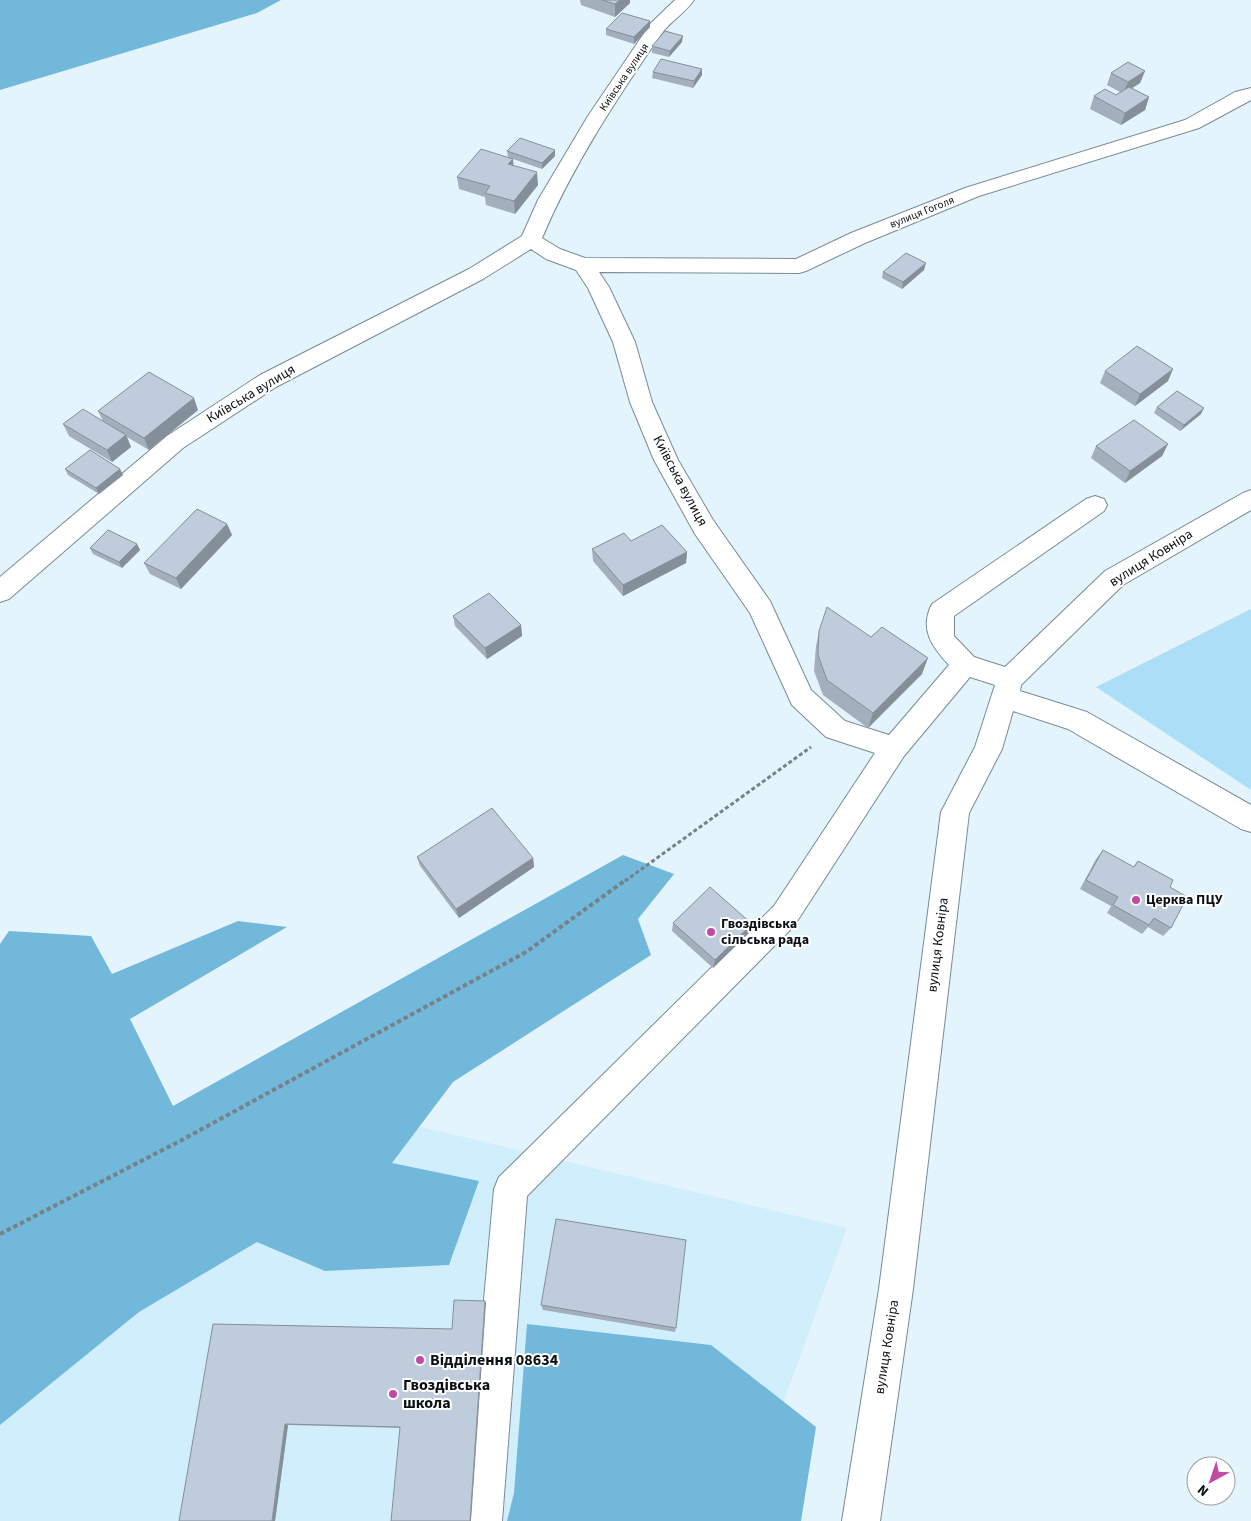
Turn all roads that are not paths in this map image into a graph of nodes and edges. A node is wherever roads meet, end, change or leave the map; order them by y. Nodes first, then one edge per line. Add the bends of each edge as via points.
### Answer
1 (685, 0) edge
2 (1251, 94) edge
3 (531, 240) junction
4 (583, 265) junction
5 (1251, 499) edge
6 (1095, 505) dead end
7 (0, 592) edge
8 (965, 665) junction
9 (1008, 688) junction
10 (894, 748) junction
11 (1251, 820) edge
12 (483, 1521) edge
13 (860, 1521) edge

1 - 3 street, Київська вулиця via 658,27 597,116 548,200
2 - 4 street, вулиця Гоголя via 1192,124 972,192 858,238 799,266
3 - 4 street via 553,254
3 - 7 street, Київська вулиця via 476,274 268,381 198,426 175,442
4 - 10 street, Київська вулиця via 598,286 624,342 641,402 666,460 704,527 761,608 801,697 836,729
5 - 9 street, вулиця Ковніра via 1114,578
6 - 8 street via 941,611 941,639
8 - 9 street
8 - 10 street
9 - 11 street via 1077,720
9 - 13 street, вулиця Ковніра via 988,749 955,812 896,1289
10 - 12 street via 784,916 510,1189

